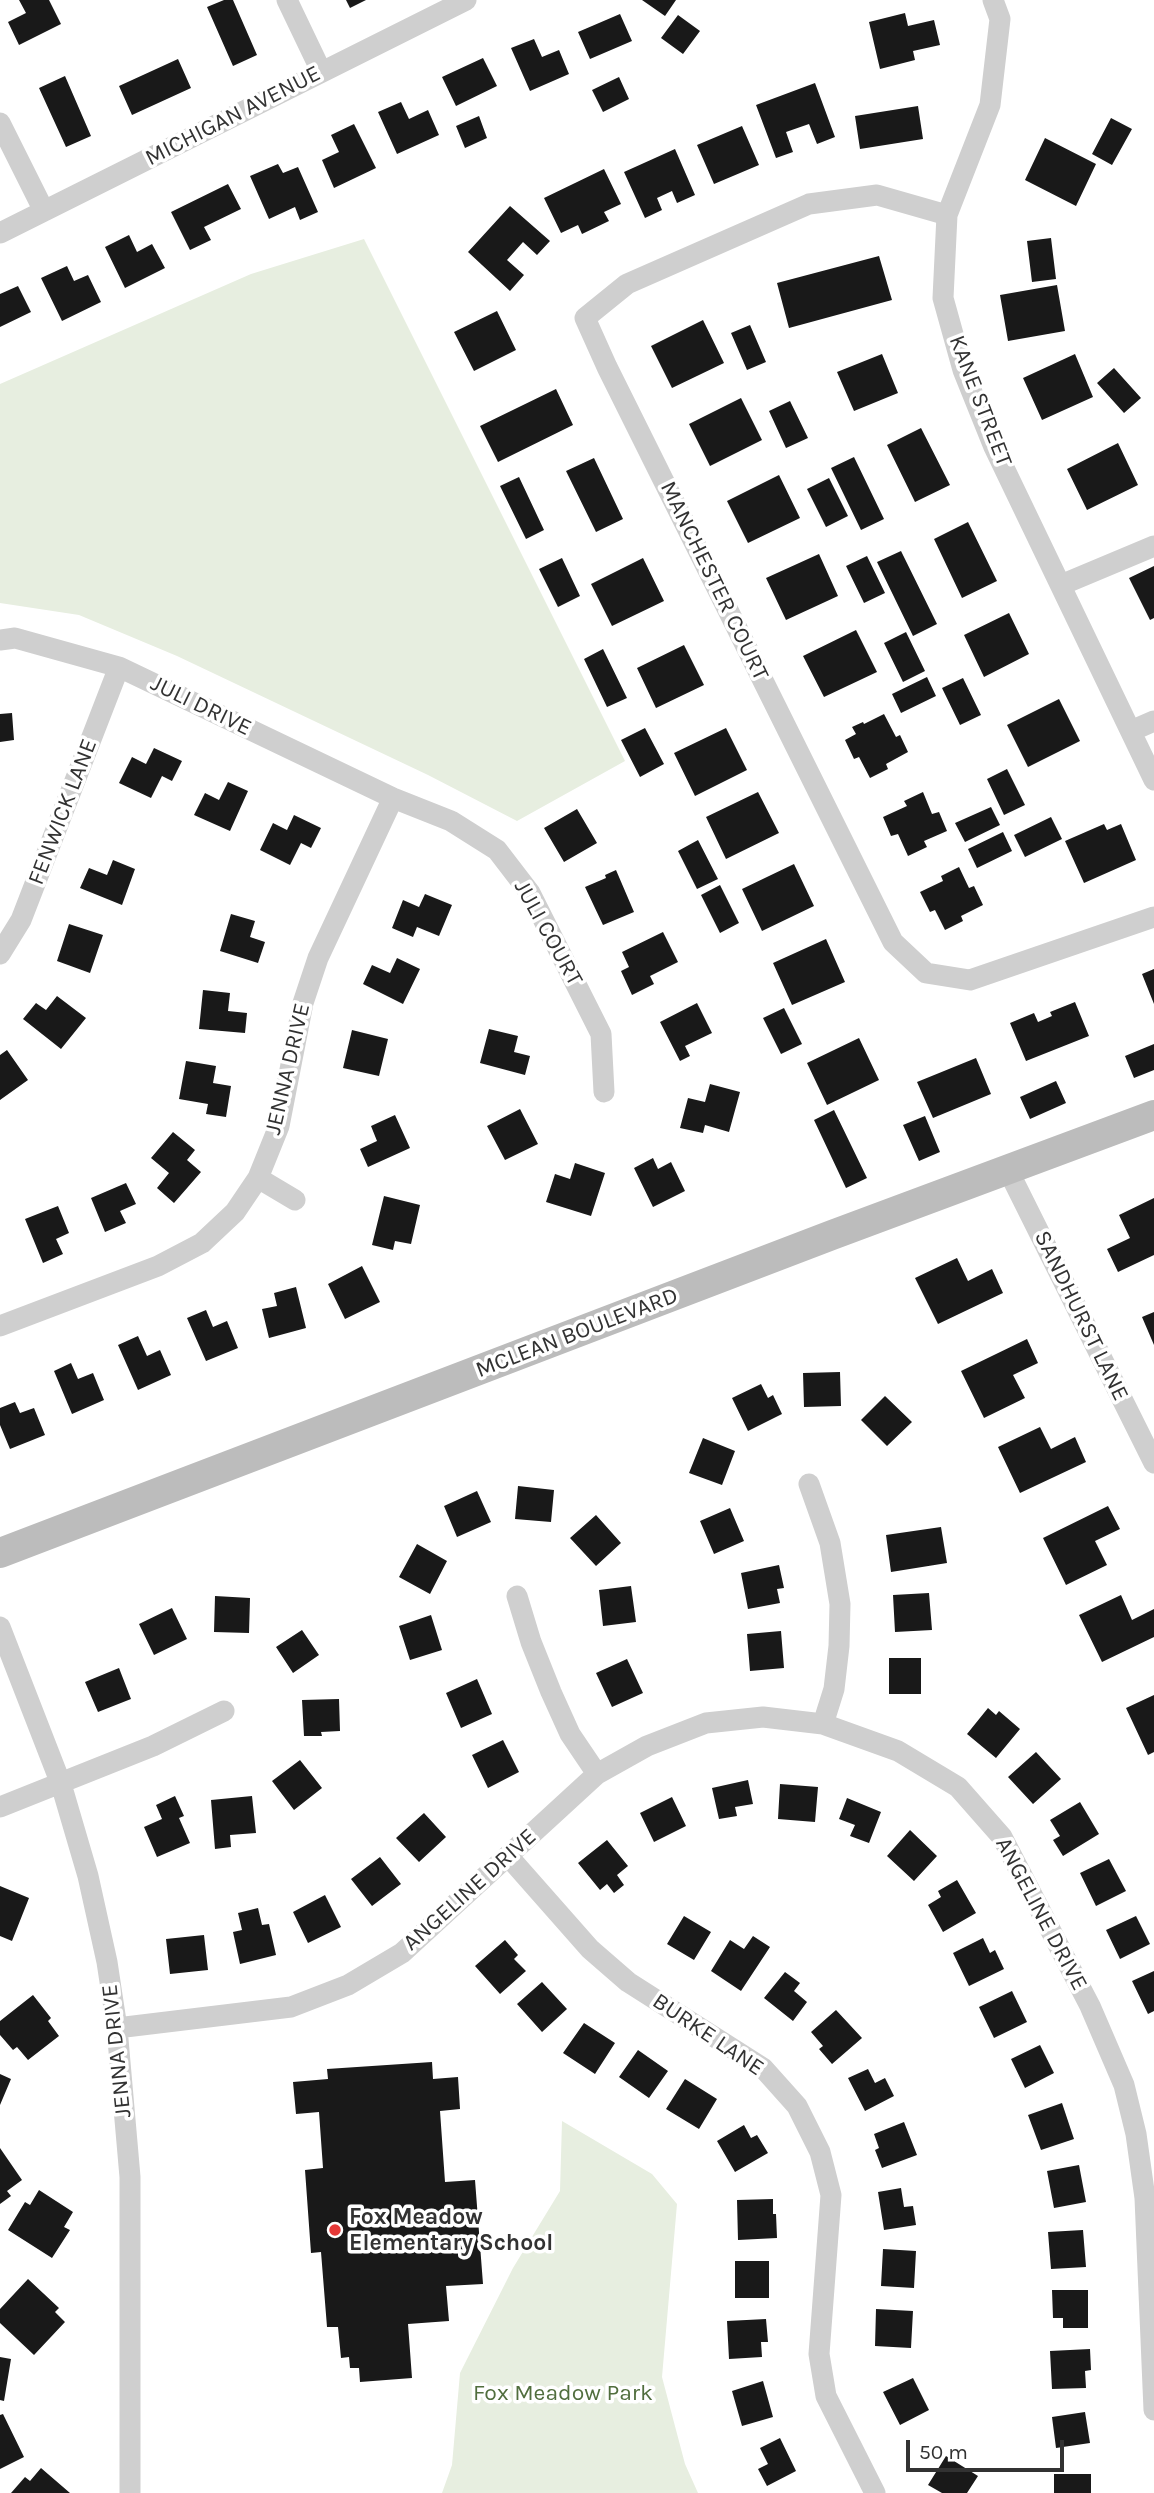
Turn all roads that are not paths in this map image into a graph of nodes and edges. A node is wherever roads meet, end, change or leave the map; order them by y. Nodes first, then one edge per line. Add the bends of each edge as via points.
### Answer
1 (287, 0) edge
2 (466, 0) edge
3 (993, 0) edge
4 (321, 71) junction
5 (0, 123) edge
6 (44, 211) junction
7 (947, 215) junction
8 (0, 233) edge
9 (1154, 546) edge
10 (1061, 585) junction
11 (0, 640) edge
12 (119, 667) junction
13 (1154, 721) edge
14 (1131, 732) junction
15 (1154, 780) edge
16 (393, 798) junction
17 (1154, 917) edge
18 (0, 954) edge
19 (604, 1093) dead end
20 (1154, 1115) edge
21 (1008, 1170) junction
22 (258, 1178) junction
23 (295, 1200) dead end
24 (0, 1326) edge
25 (1154, 1463) edge
26 (809, 1484) dead end
27 (0, 1553) edge
28 (517, 1595) dead end
29 (0, 1627) edge
30 (224, 1711) dead end
31 (823, 1724) junction
32 (597, 1774) junction
33 (61, 1784) junction
34 (0, 1807) edge
35 (508, 1856) junction
36 (117, 2028) junction
37 (1154, 2410) edge
38 (130, 2493) edge
39 (876, 2493) edge

1 - 4 street
2 - 4 street, MICHIGAN AVENUE
3 - 7 street, KANE STREET via 1000,19 990,105
4 - 6 street, MICHIGAN AVENUE
5 - 6 street
6 - 8 street, MICHIGAN AVENUE
7 - 10 street, KANE STREET via 943,298 963,370 994,447
7 - 17 street, MANCHESTER COURT via 877,195 809,204 627,284 585,318 893,942 926,973 970,980
9 - 10 street
10 - 14 street, KANE STREET
11 - 12 street, JULI DRIVE via 15,638
12 - 16 street, JULI DRIVE
12 - 18 street, FENWICK LANE via 21,920
13 - 14 street
14 - 15 street, KANE STREET
16 - 19 street, JULI COURT via 451,821 497,850 530,893 601,1034
16 - 22 street, JENNA DRIVE via 318,958 303,1003 279,1126
20 - 21 main road, MCLEAN BOULEVARD
21 - 25 street, SANDHURST LANE
21 - 27 main road, MCLEAN BOULEVARD
22 - 23 street
22 - 24 street, JENNA DRIVE via 235,1212 202,1243 158,1266
26 - 31 street via 830,1543 839,1604 834,1689
28 - 32 street via 551,1692 570,1734
29 - 33 street, JENNA DRIVE
30 - 33 street
31 - 32 street, ANGELINE DRIVE via 763,1717 706,1723 647,1746
31 - 37 street, ANGELINE DRIVE via 898,1751 958,1787 1002,1836 1090,2006 1124,2085 1136,2134 1149,2255
32 - 35 street, ANGELINE DRIVE
33 - 34 street
33 - 36 street, JENNA DRIVE via 88,1875
35 - 36 street, ANGELINE DRIVE via 402,1953 348,1985 291,2007
35 - 39 street, BURKE LANE via 590,1949 628,1982 763,2068 797,2106 820,2152 831,2195 819,2354 826,2396
36 - 38 street, JENNA DRIVE via 130,2177

